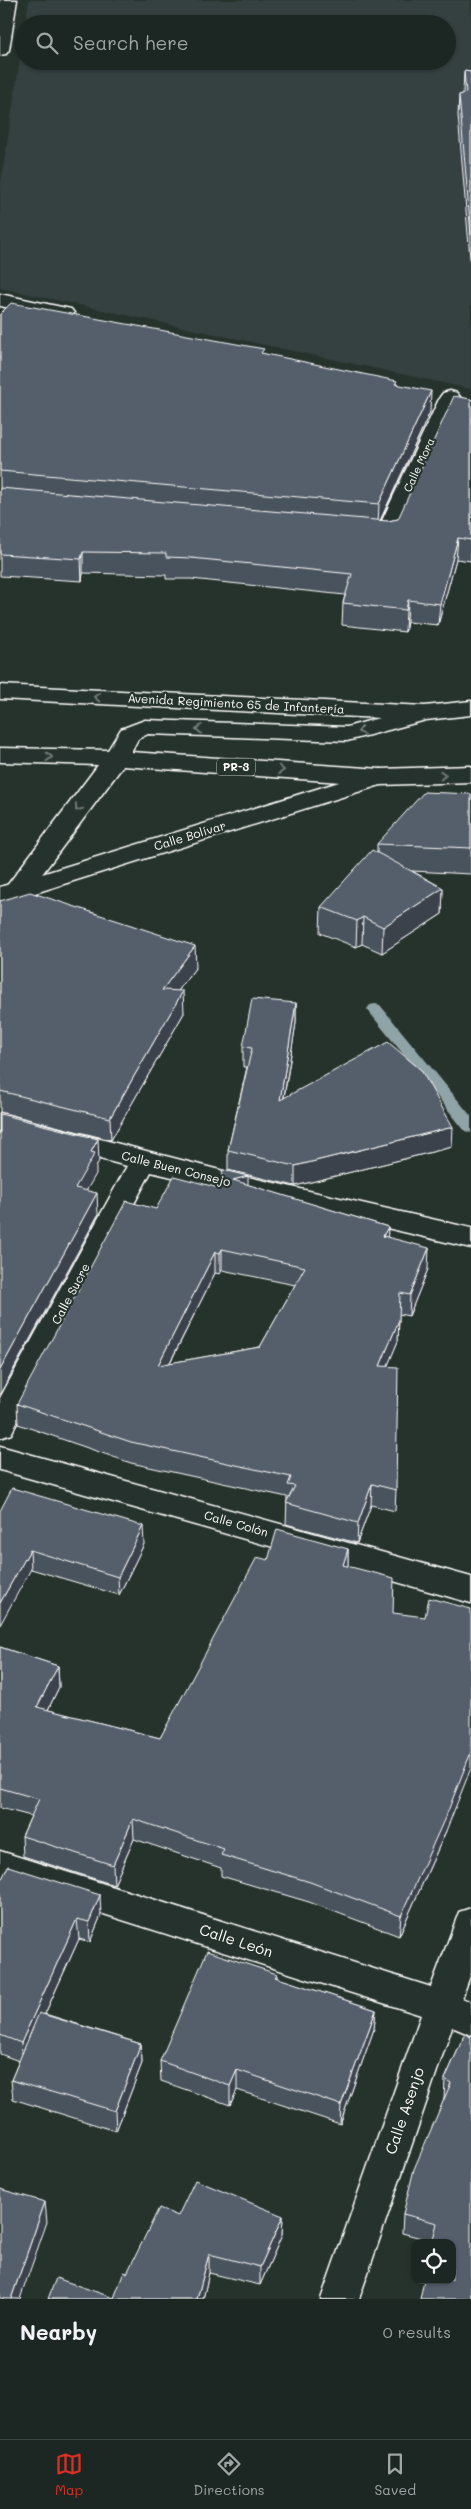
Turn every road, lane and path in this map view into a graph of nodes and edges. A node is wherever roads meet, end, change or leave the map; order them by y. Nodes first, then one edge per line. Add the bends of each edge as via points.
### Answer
1 (8, 0) edge
2 (0, 50) edge
3 (0, 300) edge
4 (86, 318) edge
5 (471, 402) edge
6 (347, 531) edge
7 (0, 692) edge
8 (471, 708) edge
9 (425, 713) junction
10 (0, 755) edge
11 (116, 758) junction
12 (471, 774) edge
13 (381, 776) junction
14 (8, 893) edge
15 (0, 1123) edge
16 (143, 1162) junction
17 (471, 1238) edge
18 (0, 1426) edge
19 (0, 1458) edge
20 (471, 1590) edge
21 (0, 1866) edge
22 (471, 1923) edge
23 (456, 2013) edge
24 (340, 2299) edge

1 - 2 main road
3 - 4 main road
5 - 6 main road, Calle Mora via 441,395 387,534
9 -> 7 main road, Avenida Regimiento 65 de Infantería
8 - 9 main road, Avenida Regimiento 65 de Infantería
9 -> 11 main road via 348,734 145,726 129,734
10 -> 11 main road, PR-3
11 -> 13 main road, PR-3
11 -> 14 main road
13 -> 12 main road, PR-3
13 - 14 main road, Calle Bolívar
15 - 16 main road, Calle Buen Consejo
16 - 17 main road, Calle Buen Consejo
16 - 18 main road, Calle Sucre
19 - 20 main road, Calle Colón
21 - 23 main road, Calle León
22 - 23 main road, Calle Asenjo
23 - 24 main road, Calle Asenjo

